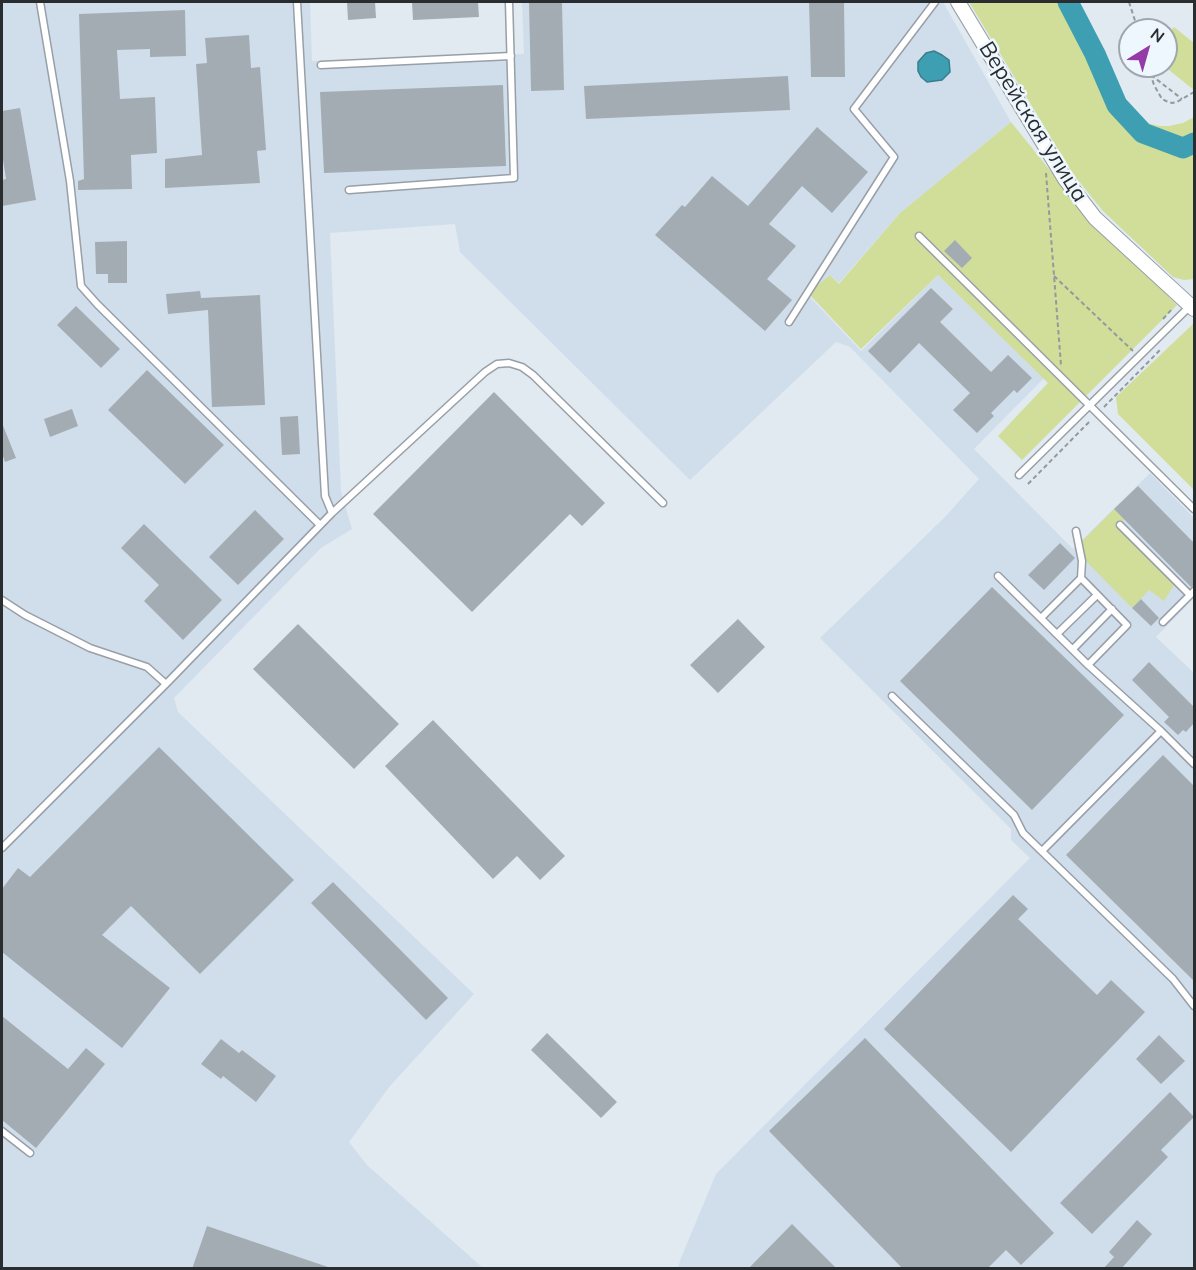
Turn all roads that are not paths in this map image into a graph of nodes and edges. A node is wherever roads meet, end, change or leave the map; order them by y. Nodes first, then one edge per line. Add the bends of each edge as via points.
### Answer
1 (40, 2) edge
2 (297, 2) edge
3 (509, 2) edge
4 (935, 2) edge
5 (958, 2) edge
6 (511, 56) junction
7 (321, 65) dead end
8 (349, 190) dead end
9 (919, 236) dead end
10 (1191, 303) edge
11 (789, 322) dead end
12 (1091, 405) junction
13 (1019, 475) dead end
14 (663, 503) dead end
15 (1194, 508) edge
16 (332, 513) junction
17 (320, 525) junction
18 (1120, 525) dead end
19 (1076, 531) dead end
20 (998, 576) dead end
21 (1081, 578) junction
22 (1192, 593) edge
23 (1097, 595) junction
24 (2, 600) edge
25 (1112, 609) junction
26 (1041, 618) junction
27 (1163, 622) dead end
28 (1057, 634) junction
29 (1073, 649) junction
30 (1088, 665) junction
31 (166, 684) junction
32 (892, 696) dead end
33 (1161, 731) junction
34 (1194, 764) edge
35 (2, 848) edge
36 (1042, 851) junction
37 (1194, 1006) edge
38 (2, 1131) edge
39 (30, 1153) dead end

1 - 17 lane via 70,181 81,286
2 - 16 lane via 325,496
3 - 6 lane
4 - 11 lane via 854,109 894,158
5 - 10 street, Верейская улица via 1065,179 1095,218
6 - 7 lane
6 - 8 lane via 514,178
9 - 12 lane
10 - 12 lane
12 - 13 lane
12 - 15 lane
14 - 16 lane via 533,375 509,363 496,364 485,372
16 - 17 lane
17 - 31 lane
18 - 22 lane
19 - 21 lane
20 - 26 lane
21 - 23 lane
21 - 26 lane
22 - 27 lane
23 - 25 lane
23 - 28 lane
24 - 31 lane via 90,648 147,667
25 - 29 lane
25 - 30 lane via 1127,625
26 - 28 lane
28 - 29 lane
29 - 30 lane
30 - 33 lane
31 - 35 lane
32 - 36 lane via 1014,815 1023,833
33 - 34 lane
33 - 36 lane
36 - 37 lane via 1173,979
38 - 39 lane

